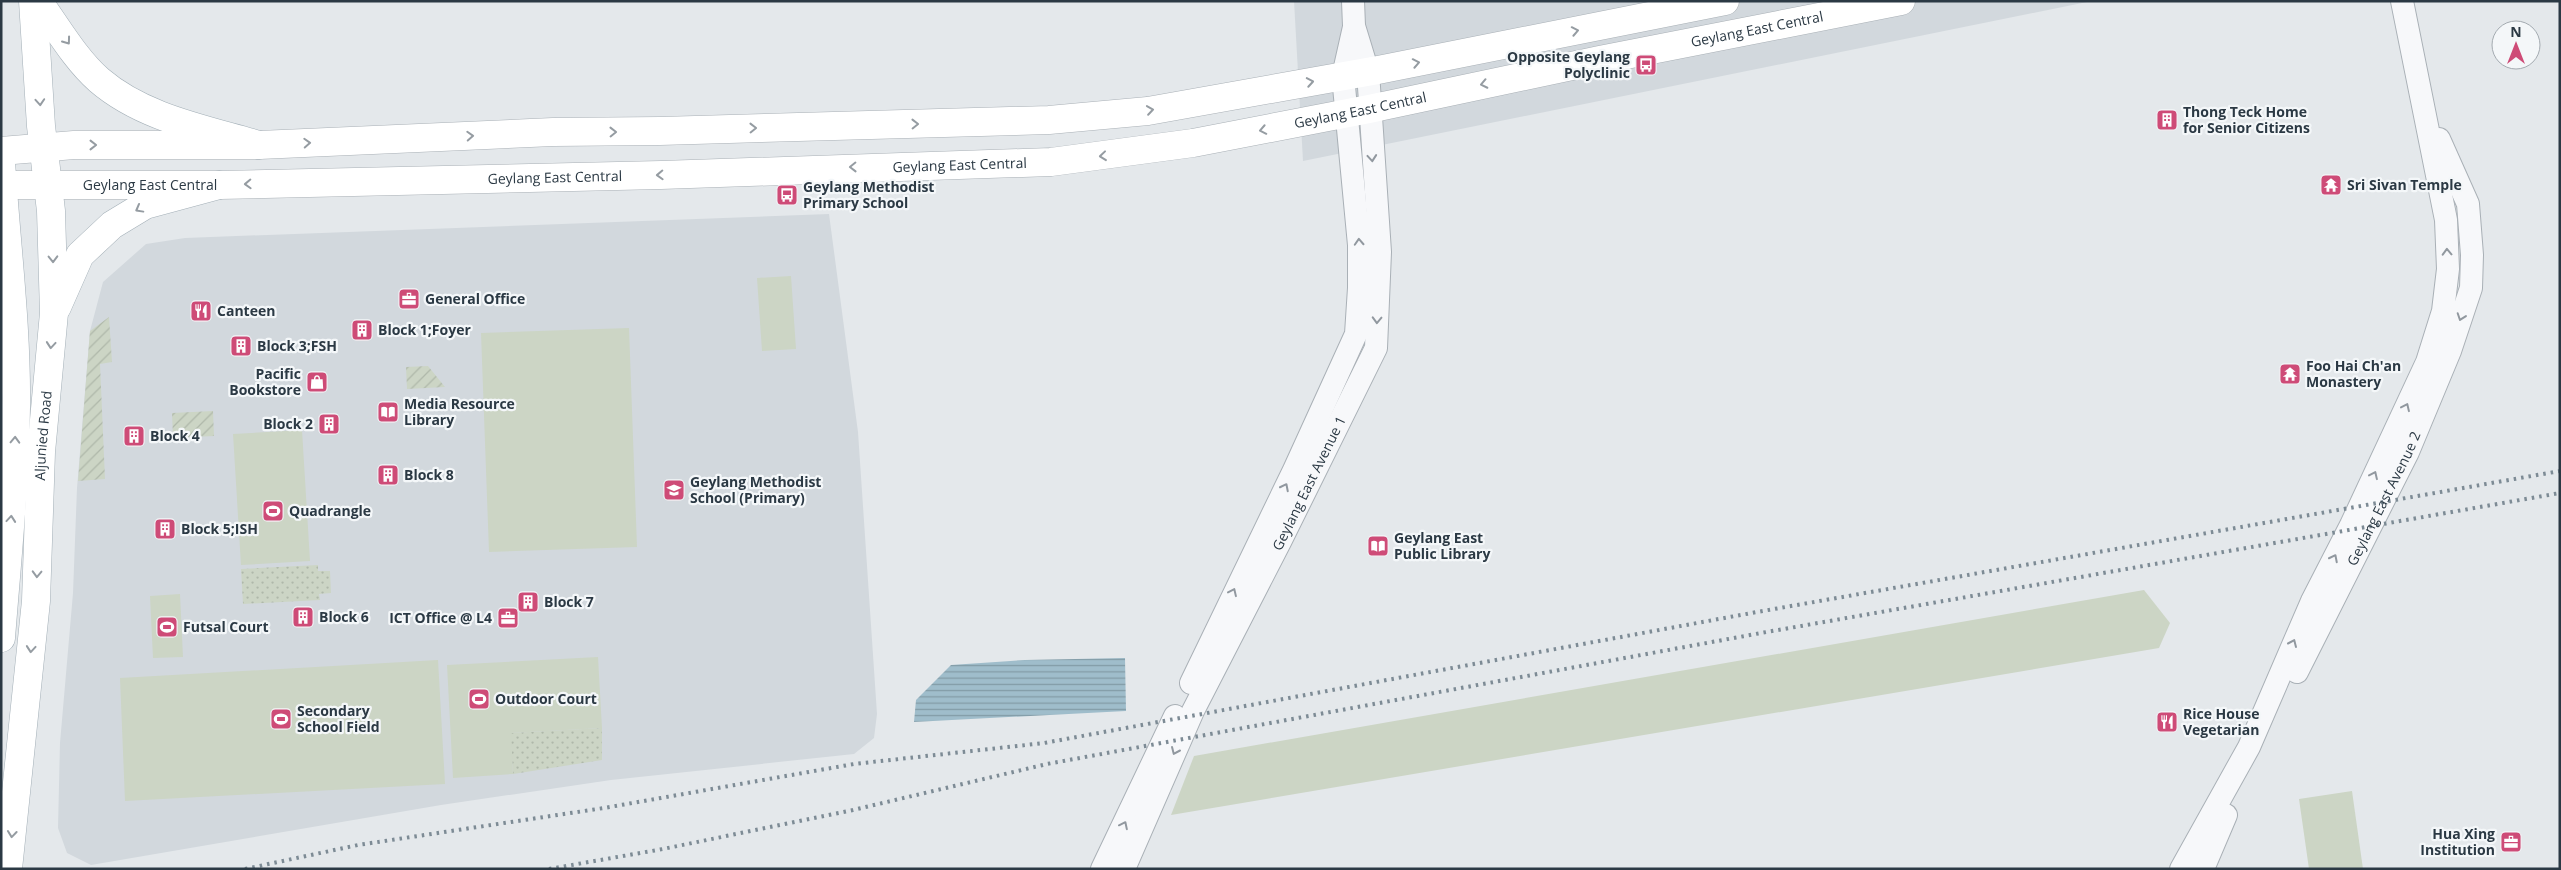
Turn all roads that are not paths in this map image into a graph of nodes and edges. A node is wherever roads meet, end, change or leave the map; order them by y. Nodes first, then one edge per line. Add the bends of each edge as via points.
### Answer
1 (33, 1) edge
2 (38, 1) edge
3 (1353, 1) edge
4 (1725, 1) edge
5 (1901, 1) edge
6 (2402, 1) edge
7 (1355, 74) junction
8 (1357, 111) junction
9 (2426, 114) junction
10 (259, 145) junction
11 (44, 148) junction
12 (1, 151) edge
13 (2, 177) edge
14 (48, 185) junction
15 (220, 185) junction
16 (54, 313) junction
17 (1, 320) edge
18 (14, 351) junction
19 (1, 638) edge
20 (8, 869) edge
21 (1102, 869) edge
22 (1124, 869) edge
23 (2181, 869) edge
24 (2203, 869) edge

1 -> 11 main road, Aljunied Road
2 -> 10 main road via 99,80 130,102 170,119
3 - 7 street, Geylang East Avenue 1
7 -> 4 main road
5 -> 8 main road, Geylang East Central
6 - 9 street, Geylang East Avenue 2
7 - 8 street, Geylang East Avenue 1
10 -> 7 main road via 553,132 1041,120 1148,111
8 -> 15 main road, Geylang East Central via 1193,143 1052,162
21 -> 8 street, Geylang East Avenue 1 via 1356,334 1360,288
8 -> 22 street, Geylang East Avenue 1 via 1380,252 1376,348 1193,710
23 -> 9 street, Geylang East Avenue 2 via 2249,748 2312,601 2427,362 2443,311 2448,269 2445,214
9 -> 24 street, Geylang East Avenue 2 via 2468,204 2471,288 2450,351 2408,452 2232,800
11 -> 10 main road via 74,145
11 - 12 main road
11 - 14 main road, Aljunied Road
13 - 14 main road, Geylang East Central
13 - 18 main road, Aljunied Road
14 - 15 main road, Geylang East Central
14 -> 16 main road, Aljunied Road via 52,210
15 -> 16 main road via 145,205 112,225 80,255
16 -> 20 main road, Aljunied Road via 41,452 36,601
17 - 18 main road
19 -> 18 main road, Aljunied Road via 14,476

